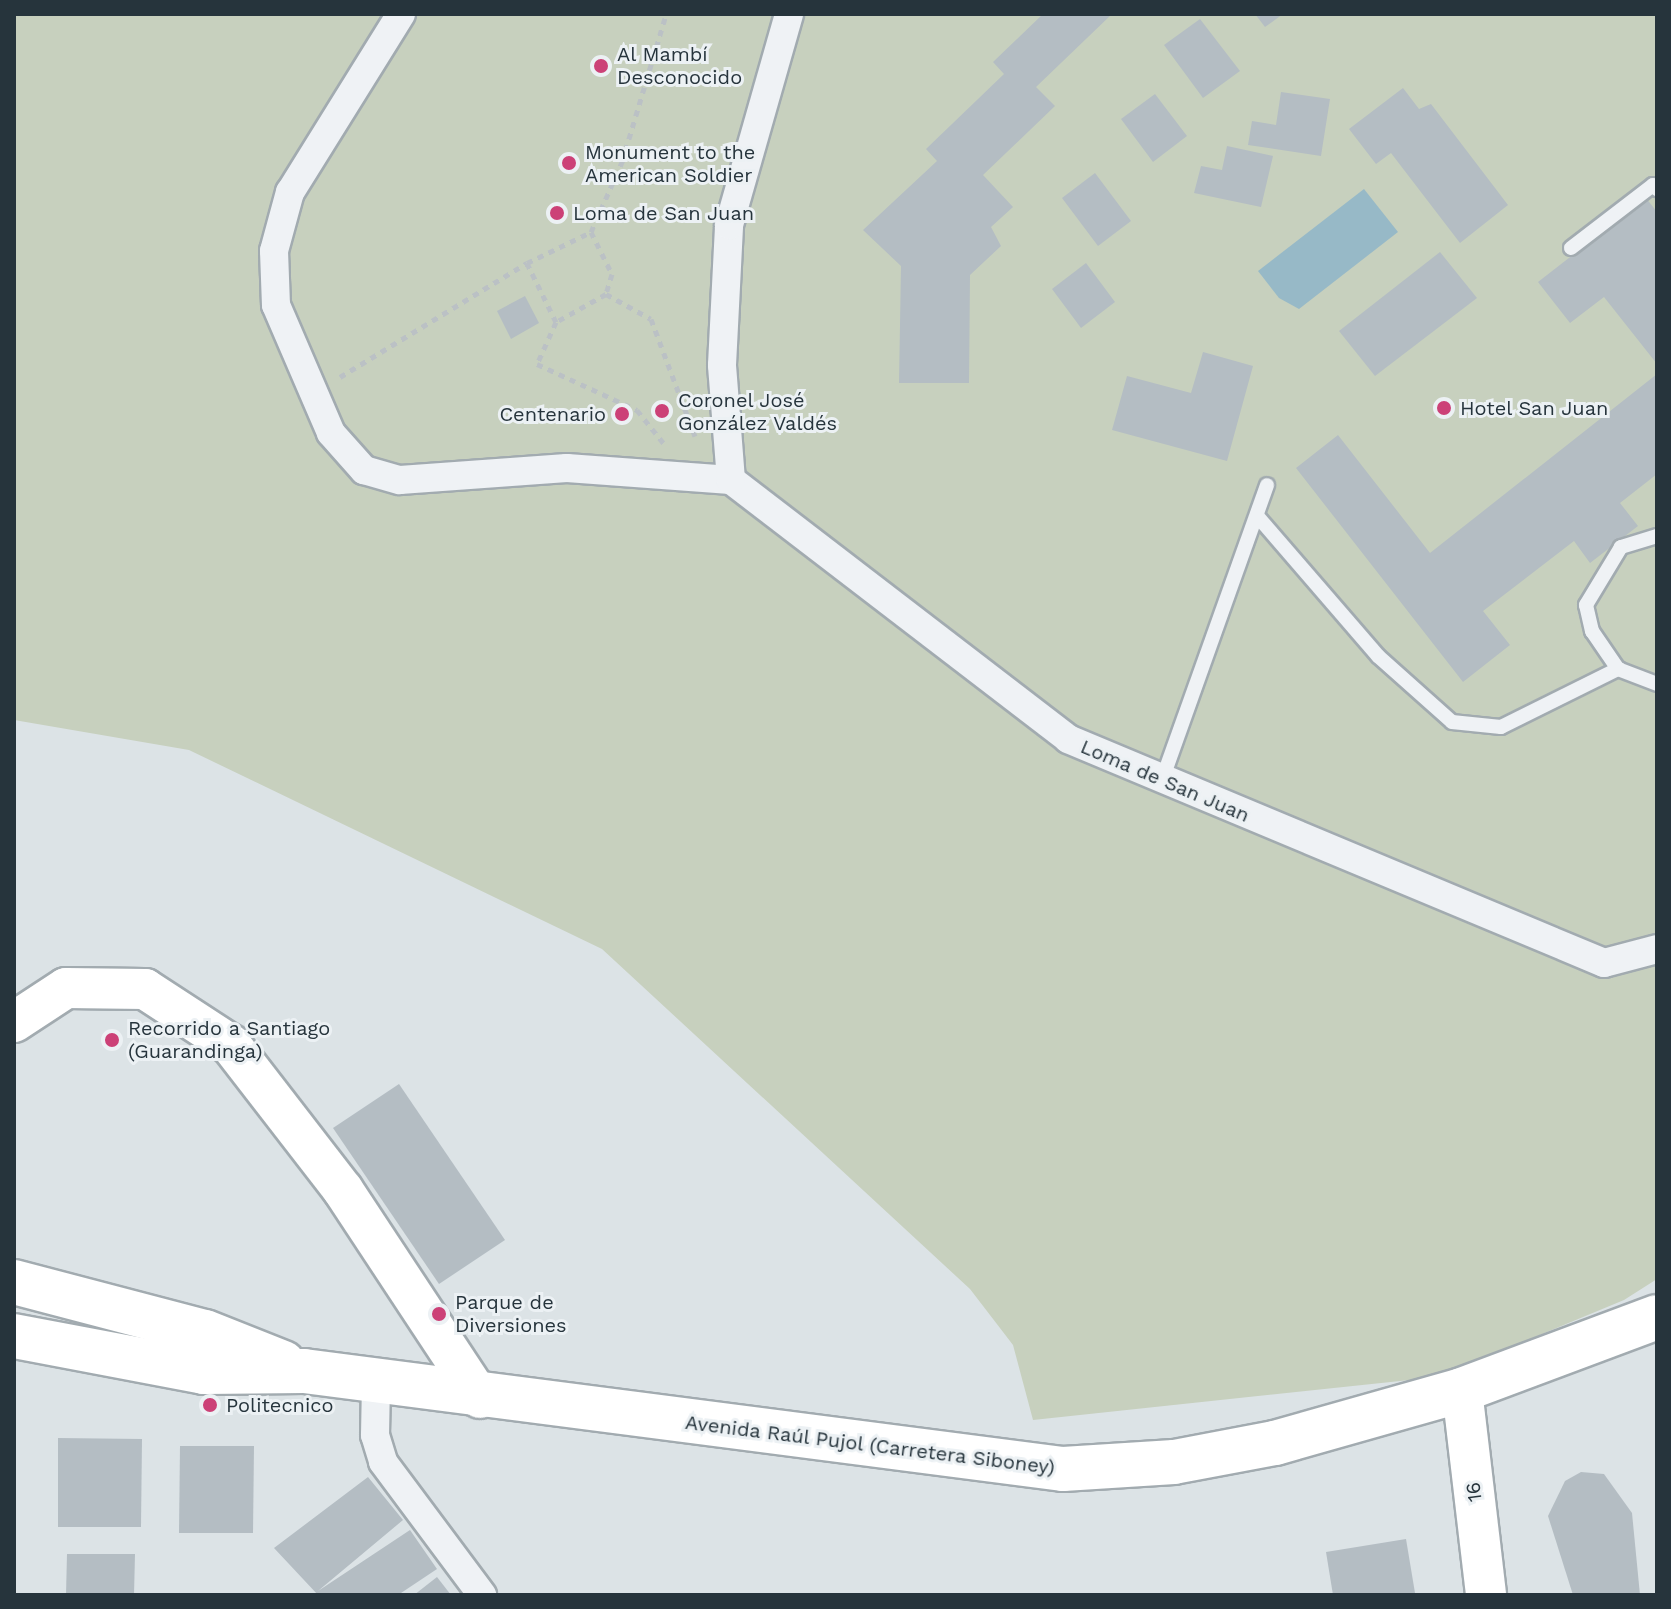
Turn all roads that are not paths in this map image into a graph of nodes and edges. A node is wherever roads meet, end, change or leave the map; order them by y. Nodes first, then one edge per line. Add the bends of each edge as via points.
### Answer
1 (401, 14) edge
2 (789, 14) edge
3 (1657, 189) edge
4 (1571, 248) dead end
5 (731, 480) junction
6 (1267, 485) dead end
7 (1259, 518) junction
8 (1657, 536) edge
9 (1618, 669) junction
10 (1657, 684) edge
11 (1162, 780) junction
12 (1657, 949) edge
13 (14, 1022) edge
14 (14, 1282) edge
15 (1657, 1317) edge
16 (14, 1336) edge
17 (304, 1371) junction
18 (376, 1383) junction
19 (1462, 1390) junction
20 (480, 1398) junction
21 (482, 1595) edge
22 (1486, 1595) edge

1 - 5 street via 290,192 274,251 276,305 331,433 364,470 400,480 567,468
2 - 5 street via 729,225 722,365
3 - 4 lane via 1653,185
5 - 11 street, Loma de San Juan via 1068,739
6 - 7 lane
7 - 9 lane via 1378,656 1452,722 1501,727
7 - 11 lane
8 - 9 lane via 1621,547 1586,605 1592,631
9 - 10 lane
11 - 12 street, Loma de San Juan via 1604,963
13 - 20 street via 66,988 145,989 231,1045 343,1190
14 - 17 main road, Avenida Raúl Pujol (Carretera Siboney) via 205,1332
15 - 19 main road, Avenida Raúl Pujol (Carretera Siboney)
16 - 17 main road, Avenida Raúl Pujol (Carretera Siboney) via 204,1372
17 - 18 main road, Avenida Raúl Pujol (Carretera Siboney)
18 - 20 main road, Avenida Raúl Pujol (Carretera Siboney)
18 - 21 street via 375,1435 383,1462
19 - 20 main road, Avenida Raúl Pujol (Carretera Siboney) via 1275,1443 1174,1462 1063,1469
19 - 22 street, 16

